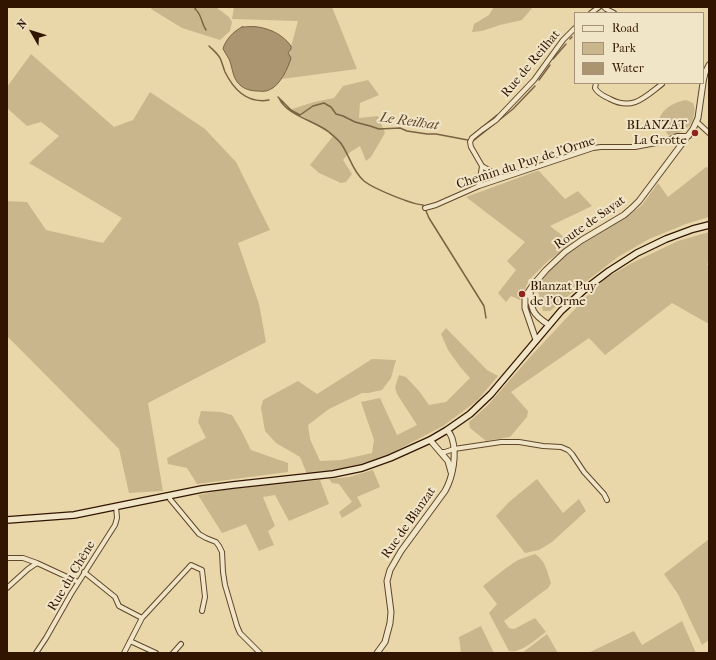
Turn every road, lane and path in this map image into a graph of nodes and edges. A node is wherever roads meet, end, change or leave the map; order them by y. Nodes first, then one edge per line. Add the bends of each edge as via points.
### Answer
1 (574, 29) edge
2 (709, 65) edge
3 (706, 73) edge
4 (596, 84) edge
5 (661, 84) edge
6 (703, 84) edge
7 (697, 122) junction
8 (709, 133) edge
9 (689, 136) junction
10 (667, 140) junction
11 (683, 143) junction
12 (482, 166) junction
13 (506, 177) junction
14 (479, 186) junction
15 (425, 208) dead end
16 (709, 225) edge
17 (530, 289) junction
18 (549, 325) junction
19 (536, 340) junction
20 (447, 430) junction
21 (430, 440) junction
22 (454, 449) junction
23 (440, 452) junction
24 (452, 476) junction
25 (170, 495) junction
26 (607, 500) dead end
27 (116, 506) junction
28 (7, 520) edge
29 (7, 558) edge
30 (37, 563) junction
31 (84, 572) junction
32 (78, 582) junction
33 (7, 588) edge
34 (202, 611) dead end
35 (142, 618) junction
36 (130, 641) junction
37 (181, 644) dead end
38 (36, 653) edge
39 (124, 653) edge
40 (156, 653) edge
41 (173, 653) edge
42 (260, 653) edge
43 (377, 653) edge

1 - 12 street, Rue de Reilhat via 530,85 496,120 471,140 471,147
2 - 3 street, Route de Sayat
4 - 5 street via 597,92 616,102 624,103 644,98
6 - 7 street, Route de Sayat
7 - 8 street
7 - 9 street, Route de Sayat
9 - 10 street via 677,136
9 - 11 street, Route de Sayat
10 - 11 street, Chemin du Puy de l'Orme
10 - 13 street, Chemin du Puy de l'Orme via 635,147 593,148
11 - 17 street, Route de Sayat via 632,208 564,252
12 - 13 street, Rue de Reilhat via 499,176
12 - 14 street
13 - 14 street, Chemin du Puy de l'Orme
14 - 15 street, Chemin du Puy de l'Orme
16 - 18 main road via 666,239 636,253 584,290
17 - 18 street via 533,311
17 - 19 street, Route de Sayat via 525,297 524,308
18 - 19 main road
19 - 20 main road via 491,394 470,414
20 - 21 main road
20 - 22 street, Rue de Blanzat
21 - 23 street
21 - 25 main road via 374,465 348,472
22 - 23 street
22 - 24 street, Rue de Blanzat
22 - 26 street via 501,442 564,448 572,454
23 - 24 street via 448,461
24 - 43 street, Rue de Blanzat via 390,570 387,585 390,623 385,642
25 - 27 main road
25 - 42 street via 170,499 199,534 219,546 222,552 225,585 237,627
27 - 28 main road via 74,515
27 - 31 street, Rue du Chêne via 115,525
29 - 30 street via 23,558
30 - 32 street
30 - 33 street
31 - 32 street, Rue du Chêne
31 - 35 street via 115,597 120,606
32 - 38 street, Rue du Chêne
34 - 35 street via 205,597 202,570 191,565
35 - 36 street
36 - 39 street
36 - 40 street
37 - 41 street

